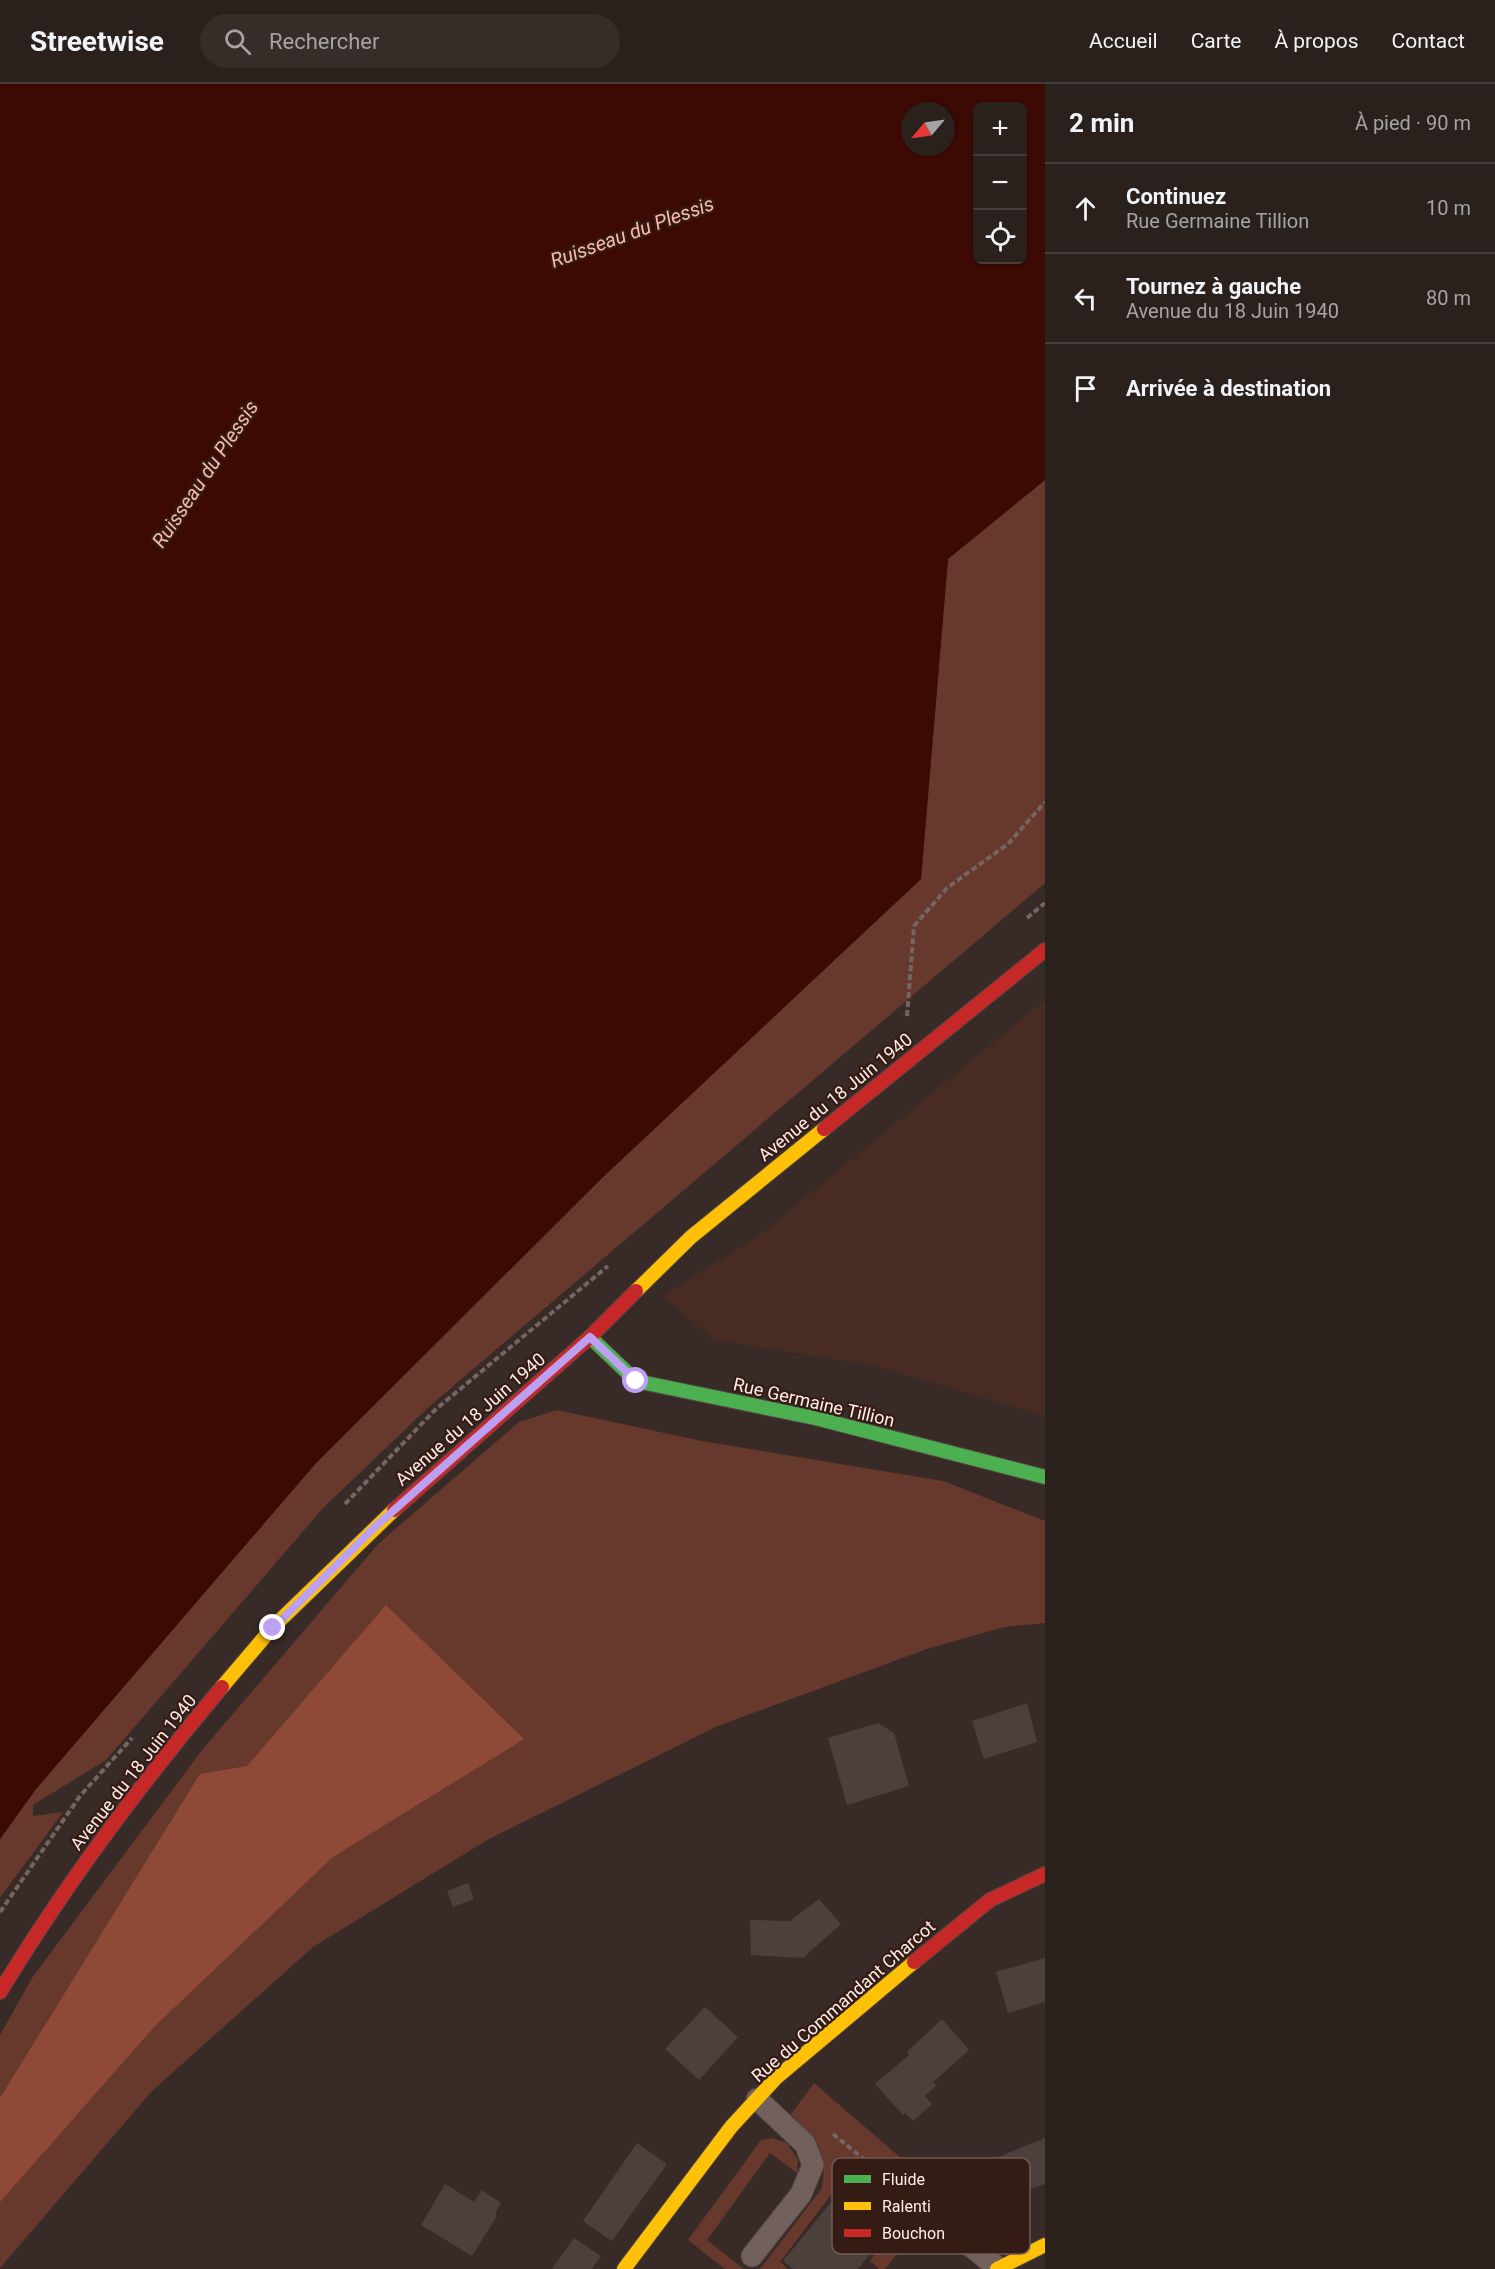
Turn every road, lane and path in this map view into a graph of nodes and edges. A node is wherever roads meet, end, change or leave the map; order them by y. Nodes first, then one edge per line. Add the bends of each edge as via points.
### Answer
1 (1045, 802) edge
2 (1045, 950) edge
3 (907, 1018) dead end
4 (590, 1337) junction
5 (1045, 1477) edge
6 (1045, 1874) edge
7 (0, 1992) edge
8 (757, 2099) junction
9 (828, 2130) dead end
10 (862, 2158) edge
11 (1045, 2245) edge
12 (1030, 2252) edge
13 (980, 2254) edge
14 (1026, 2254) edge
15 (752, 2256) dead end
16 (997, 2268) edge
17 (624, 2269) edge

1 - 3 path via 1008,844 947,888 914,926
2 - 4 street, Avenue du 18 Juin 1940 via 691,1237
4 - 5 street, Rue Germaine Tillion via 636,1381 815,1418
4 - 7 street, Avenue du 18 Juin 1940 via 376,1526 273,1628 124,1809 32,1939
6 - 8 street, Rue du Commandant Charcot via 990,1900 871,1996
8 - 15 lane via 805,2144 813,2165 801,2194
8 - 17 street, Rue du Commandant Charcot via 731,2127
9 - 10 path
11 - 12 street
13 - 16 lane
14 - 16 street

